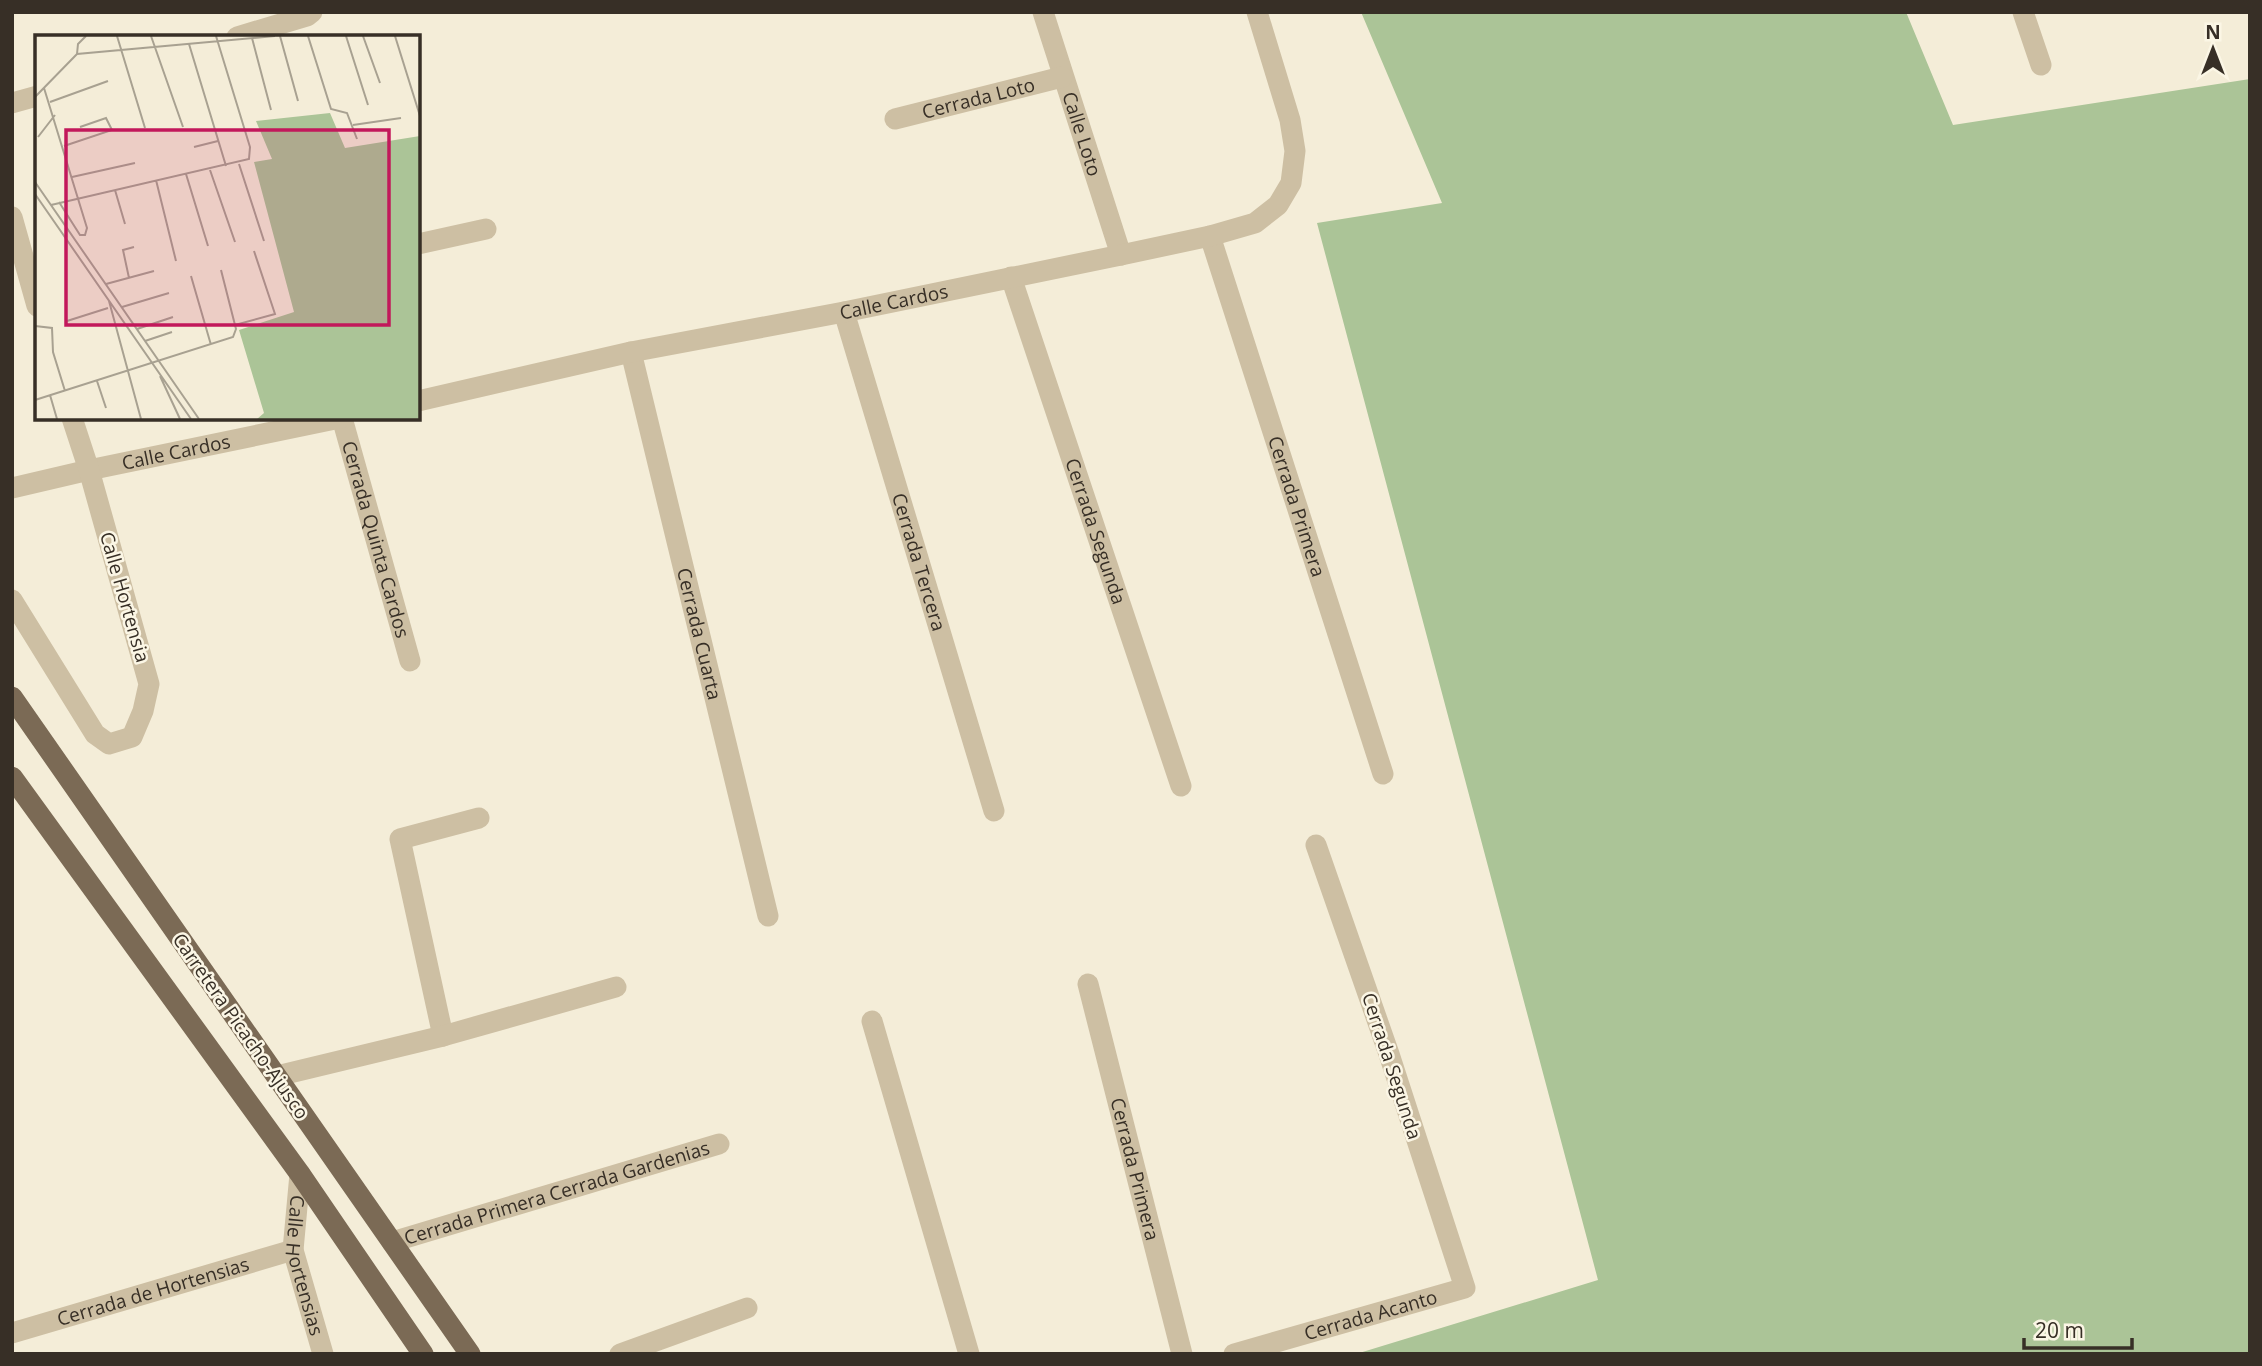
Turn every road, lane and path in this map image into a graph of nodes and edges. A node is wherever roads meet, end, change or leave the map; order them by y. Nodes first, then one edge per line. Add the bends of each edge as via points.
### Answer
1 (312, 12) edge
2 (1043, 12) edge
3 (1256, 12) edge
4 (2023, 12) edge
5 (244, 35) edge
6 (2041, 65) dead end
7 (1062, 76) junction
8 (35, 97) edge
9 (12, 103) edge
10 (895, 120) dead end
11 (12, 216) edge
12 (486, 229) dead end
13 (1210, 236) junction
14 (420, 244) edge
15 (1121, 255) junction
16 (1011, 277) junction
17 (35, 299) edge
18 (844, 312) junction
19 (631, 352) junction
20 (420, 401) edge
21 (73, 420) edge
22 (331, 420) edge
23 (342, 420) edge
24 (89, 470) junction
25 (12, 488) edge
26 (12, 600) edge
27 (410, 661) dead end
28 (12, 697) edge
29 (1383, 774) dead end
30 (12, 777) edge
31 (1181, 786) dead end
32 (994, 811) dead end
33 (479, 818) dead end
34 (1316, 845) dead end
35 (768, 916) dead end
36 (1088, 984) dead end
37 (616, 988) dead end
38 (872, 1021) dead end
39 (443, 1036) junction
40 (277, 1076) junction
41 (719, 1144) dead end
42 (300, 1174) junction
43 (392, 1242) junction
44 (293, 1250) junction
45 (1465, 1288) joint
46 (747, 1308) dead end
47 (12, 1333) edge
48 (323, 1354) edge
49 (424, 1354) edge
50 (470, 1354) edge
51 (620, 1354) edge
52 (969, 1354) edge
53 (1182, 1354) edge
54 (1234, 1354) edge

1 - 5 street
2 - 7 street, Calle Loto
3 - 13 street, Calle Cardos via 1290,120 1295,151 1291,183 1278,205 1255,223
4 - 6 street
7 - 10 street, Cerrada Loto
7 - 15 street, Calle Loto
8 - 9 street
11 - 17 street
12 - 14 street
13 - 15 street, Calle Cardos
13 - 29 street, Cerrada Primera
15 - 16 street, Calle Cardos
16 - 18 street, Calle Cardos
16 - 31 street, Cerrada Segunda
18 - 19 street, Calle Cardos
18 - 32 street, Cerrada Tercera
19 - 20 street, Calle Cardos
19 - 35 street, Cerrada Cuarta
21 - 24 street, Calle Hortensia
22 - 24 street, Calle Cardos
23 - 27 street, Cerrada Quinta Cardos
24 - 25 street, Calle Cardos
24 - 26 street, Calle Hortensia via 149,684 132,737 109,744 95,734
28 - 40 main road, Carretera Picacho-Ajusco
30 - 42 main road, Carretera Picacho-Ajusco
33 - 39 street via 400,839
34 - 45 street, Cerrada Segunda via 1390,1054
36 - 53 street, Cerrada Primera
37 - 39 street
38 - 52 street
39 - 40 street
40 - 43 main road, Carretera Picacho-Ajusco
41 - 43 street, Cerrada Primera Cerrada Gardenias
42 - 44 street, Calle Hortensias
42 - 49 main road, Carretera Picacho-Ajusco
43 - 50 main road, Carretera Picacho-Ajusco
44 - 47 street, Cerrada de Hortensias
44 - 48 street, Calle Hortensias
45 - 54 street, Cerrada Acanto
46 - 51 street

